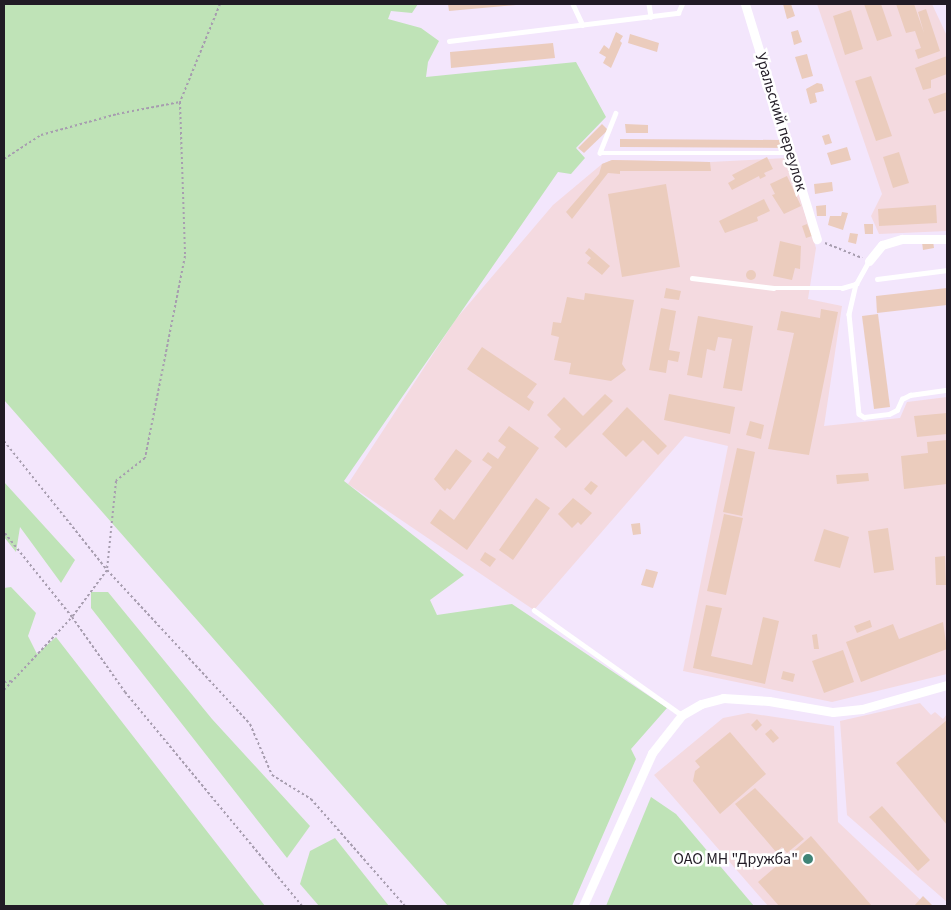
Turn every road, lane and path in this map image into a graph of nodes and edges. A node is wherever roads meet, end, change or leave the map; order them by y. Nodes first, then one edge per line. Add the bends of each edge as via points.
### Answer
1 (220, 4) edge
2 (573, 4) edge
3 (650, 4) edge
4 (677, 4) edge
5 (682, 4) edge
6 (746, 4) edge
7 (678, 13) junction
8 (651, 17) junction
9 (583, 25) junction
10 (449, 41) dead end
11 (180, 102) junction
12 (616, 113) dead end
13 (791, 153) junction
14 (4, 159) edge
15 (817, 239) joint
16 (947, 239) edge
17 (869, 261) junction
18 (947, 270) edge
19 (692, 278) dead end
20 (878, 279) dead end
21 (856, 284) junction
22 (947, 390) edge
23 (4, 441) edge
24 (4, 532) edge
25 (107, 570) junction
26 (534, 610) dead end
27 (72, 617) junction
28 (12, 681) junction
29 (4, 682) edge
30 (947, 685) edge
31 (4, 690) edge
32 (682, 715) junction
33 (302, 906) edge
34 (405, 906) edge
35 (583, 906) edge

1 - 11 path
2 - 9 lane
3 - 8 lane
4 - 7 lane
5 - 7 lane
6 - 13 street, Уральский переулок
7 - 8 lane
8 - 9 lane
9 - 10 lane
11 - 14 path via 117,114 41,135
11 - 25 path via 185,256 145,458 116,481
12 - 13 lane via 600,153
13 - 15 street, Уральский переулок
15 - 17 path
16 - 17 street via 902,239 882,245
17 - 21 lane
18 - 20 lane
19 - 21 lane via 773,288 842,288
21 - 22 lane via 849,314 859,414 864,417 889,414 898,410 902,399 910,395
23 - 25 path
24 - 27 path
25 - 27 path
25 - 34 path via 250,724 272,775 311,799
26 - 32 lane
27 - 28 path
27 - 33 path via 125,692
28 - 29 path
28 - 31 path
30 - 32 street via 852,710 833,712 769,701 723,698 701,704
32 - 35 street via 652,753

